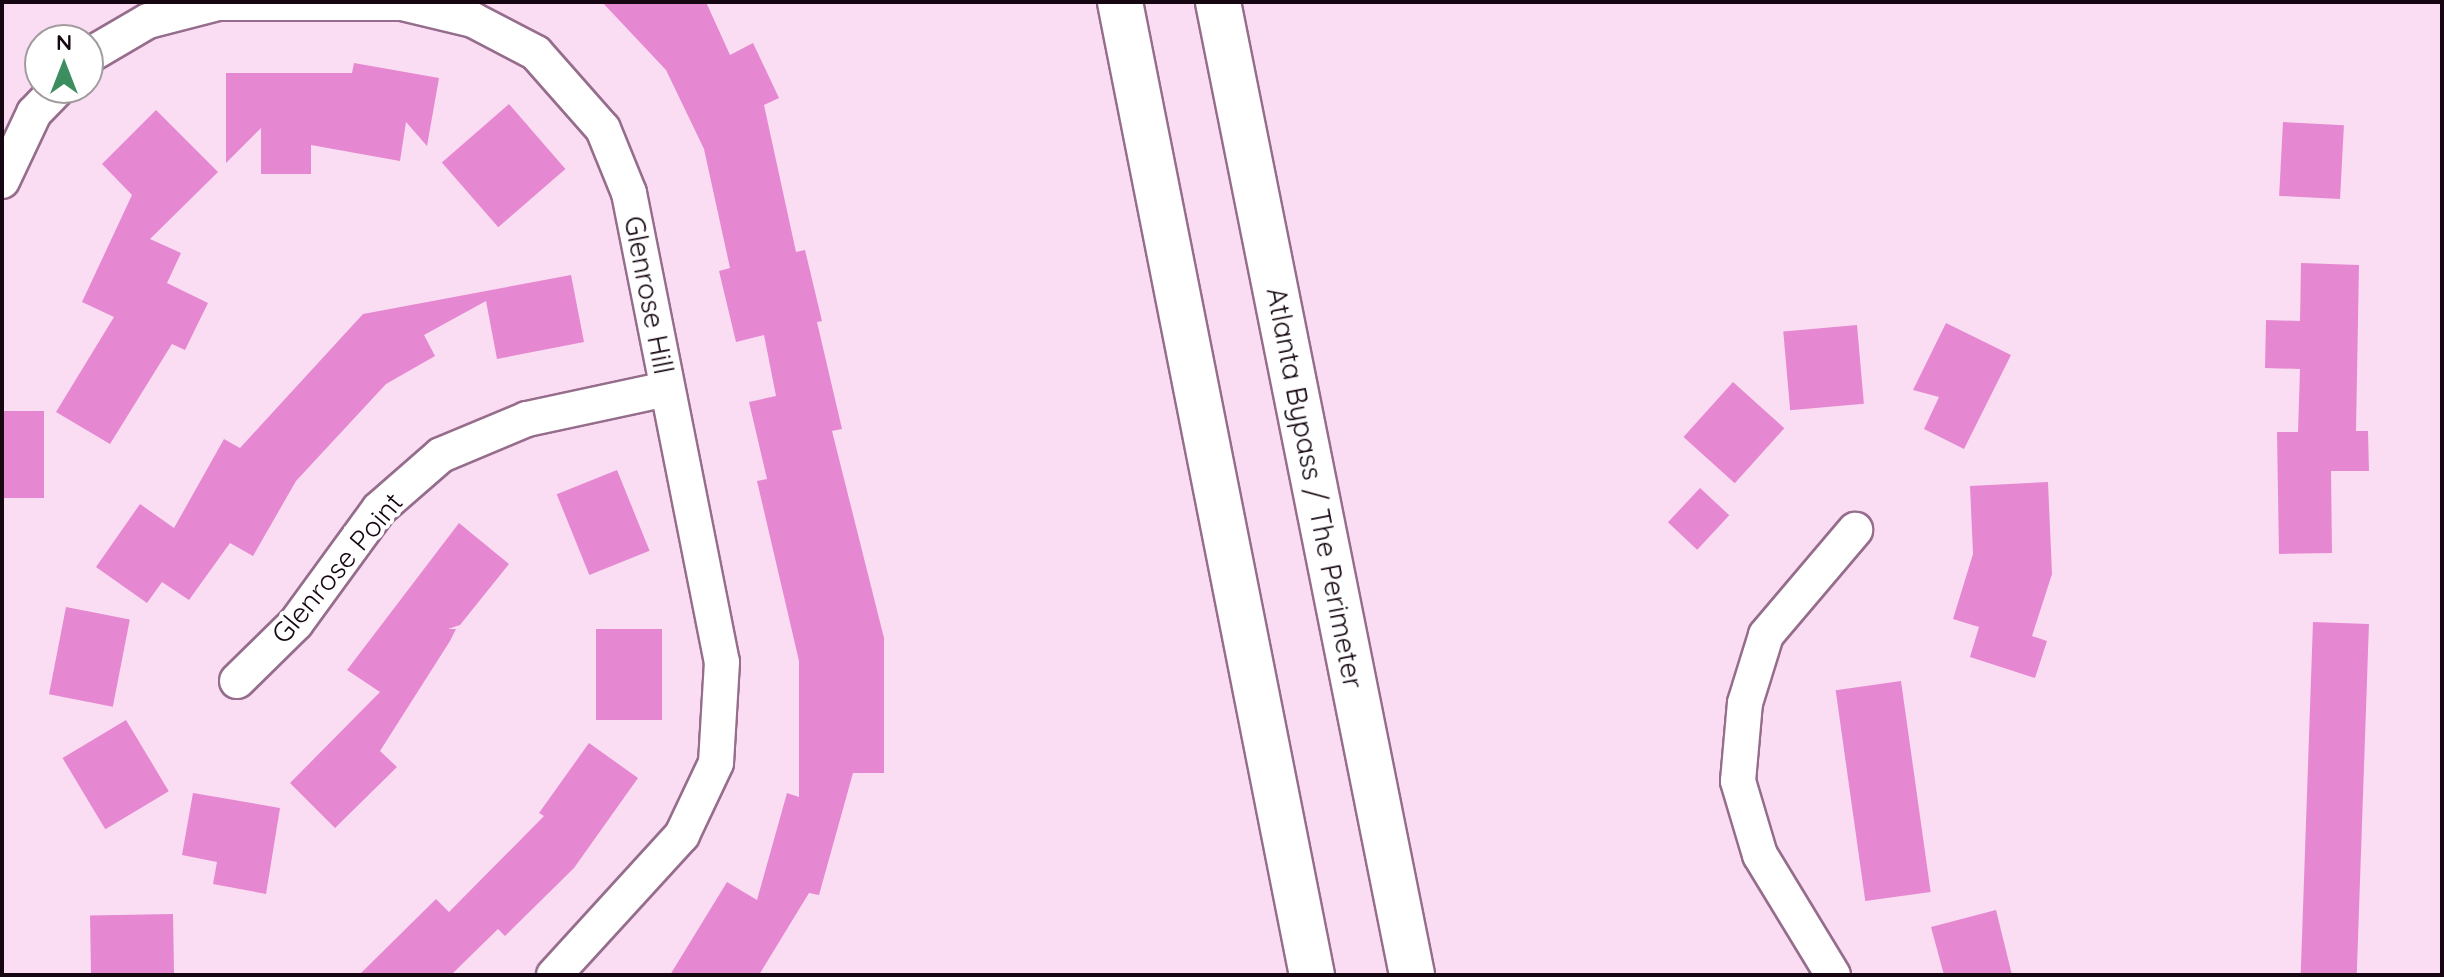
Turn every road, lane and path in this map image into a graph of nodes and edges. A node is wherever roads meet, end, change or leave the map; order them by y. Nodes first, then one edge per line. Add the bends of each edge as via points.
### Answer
1 (1120, 2) edge
2 (1218, 2) edge
3 (104, 47) edge
4 (43, 104) edge
5 (2, 181) edge
6 (667, 389) junction
7 (1855, 530) dead end
8 (237, 681) dead end
9 (554, 975) edge
10 (1312, 975) edge
11 (1412, 975) edge
12 (1833, 975) edge

1 - 10 highway
2 - 11 highway, Atlanta Bypass / The Perimeter
3 - 6 street, Glenrose Hill via 148,21 218,3 402,3 473,20 536,53 603,129 629,193
4 - 5 street
6 - 8 street, Glenrose Point via 527,419 441,455 379,509 296,623
6 - 9 street, Glenrose Hill via 722,662 716,763 682,835
7 - 12 street via 1766,635 1745,703 1738,781 1760,855

